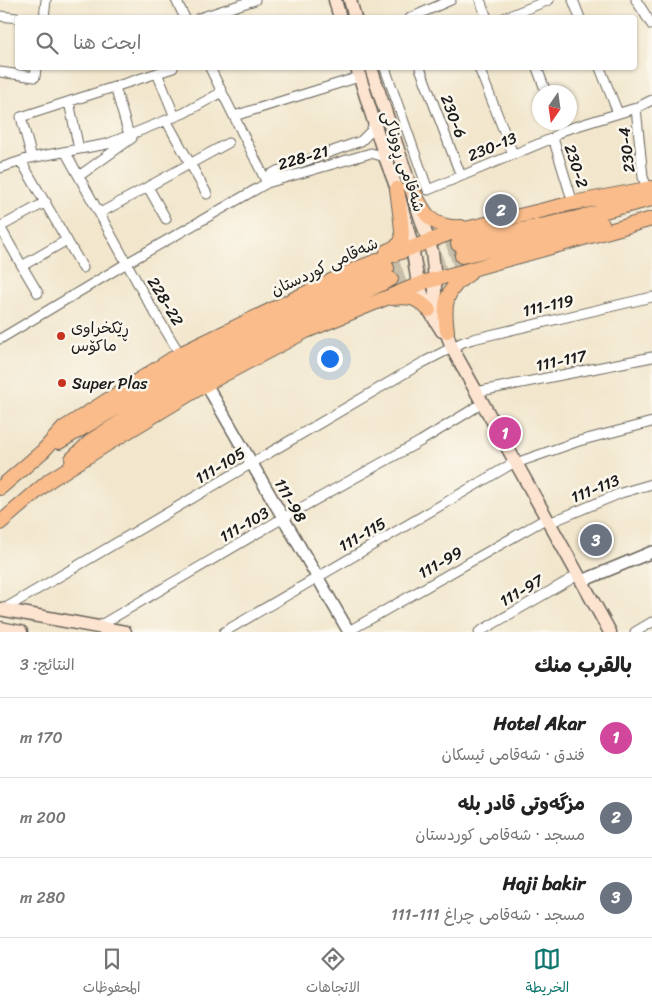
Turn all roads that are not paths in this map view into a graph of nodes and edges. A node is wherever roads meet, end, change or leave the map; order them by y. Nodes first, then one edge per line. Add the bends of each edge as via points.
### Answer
1 (46, 0) edge
2 (176, 0) edge
3 (254, 0) edge
4 (335, 0) edge
5 (350, 0) edge
6 (451, 0) edge
7 (480, 0) edge
8 (549, 0) edge
9 (573, 0) edge
10 (636, 0) edge
11 (44, 15) edge
12 (184, 15) edge
13 (209, 15) edge
14 (339, 15) edge
15 (354, 15) edge
16 (417, 15) edge
17 (486, 15) edge
18 (517, 15) edge
19 (579, 15) edge
20 (649, 15) edge
21 (0, 16) edge
22 (15, 18) edge
23 (652, 25) edge
24 (36, 70) edge
25 (167, 70) edge
26 (213, 70) edge
27 (376, 70) edge
28 (377, 70) edge
29 (421, 70) edge
30 (480, 70) edge
31 (538, 70) edge
32 (601, 70) edge
33 (0, 72) edge
34 (358, 72) edge
35 (157, 73) junction
36 (543, 85) edge
37 (114, 87) junction
38 (222, 92) junction
39 (652, 100) edge
40 (69, 102) junction
41 (636, 108) junction
42 (618, 113) junction
43 (234, 116) junction
44 (171, 119) junction
45 (374, 122) junction
46 (577, 123) edge
47 (143, 130) junction
48 (557, 130) edge
49 (129, 135) junction
50 (553, 138) junction
51 (228, 142) dead end
52 (79, 150) junction
53 (66, 153) junction
54 (513, 154) junction
55 (385, 157) junction
56 (32, 158) junction
57 (21, 161) junction
58 (189, 164) junction
59 (0, 168) edge
60 (79, 176) junction
61 (461, 176) junction
62 (267, 183) junction
63 (404, 186) junction
64 (148, 187) junction
65 (650, 192) edge
66 (207, 194) dead end
67 (46, 202) junction
68 (573, 203) junction
69 (100, 213) junction
70 (652, 217) edge
71 (166, 219) dead end
72 (499, 220) junction
73 (484, 224) junction
74 (0, 227) edge
75 (67, 240) junction
76 (429, 241) junction
77 (412, 246) junction
78 (127, 263) junction
79 (22, 266) junction
80 (483, 266) junction
81 (83, 268) dead end
82 (356, 269) junction
83 (436, 279) junction
84 (418, 284) junction
85 (38, 293) dead end
86 (652, 297) edge
87 (379, 301) junction
88 (429, 310) junction
89 (356, 311) junction
90 (449, 339) junction
91 (0, 340) edge
92 (180, 354) junction
93 (652, 357) edge
94 (206, 384) junction
95 (480, 398) junction
96 (652, 422) edge
97 (43, 451) junction
98 (252, 463) junction
99 (515, 463) junction
100 (50, 480) junction
101 (652, 484) edge
102 (0, 488) edge
103 (283, 518) junction
104 (548, 521) junction
105 (0, 523) edge
106 (652, 552) edge
107 (318, 578) junction
108 (580, 578) junction
109 (2, 609) edge
110 (652, 622) edge
111 (99, 626) junction
112 (0, 628) edge
113 (349, 631) edge
114 (21, 632) edge
115 (125, 632) edge
116 (224, 632) edge
117 (479, 632) edge
118 (608, 632) edge
119 (635, 632) edge

1 - 11 street
2 - 12 street
3 - 13 street
4 - 14 main road
5 - 15 main road
6 - 16 street
7 - 17 street
8 - 18 street
9 - 19 street
10 - 20 street
20 - 23 street
21 - 22 street
24 - 33 street via 35,77
25 - 35 street
26 - 38 street
27 - 63 main road, شەقامی ڕووناکی
28 - 61 street, 230-13 via 428,190
29 - 61 street, 230-6
30 - 54 street
31 - 36 street
32 - 42 street
34 - 43 street
34 - 45 main road, شەقامی ڕووناکی
35 - 37 street
35 - 44 street
37 - 40 street
37 - 49 street
38 - 43 street
38 - 44 street
39 - 41 street, 230-13
40 - 52 street
40 - 56 street via 21,117
41 - 42 street, 230-13
41 - 65 street, 230-4 via 643,177
42 - 46 street, 230-13
43 - 62 street
44 - 47 street
44 - 58 street
45 - 55 main road, شەقامی ڕووناکی
45 - 62 street, 228-21 via 372,132 361,141 277,171 270,175
47 - 49 street
47 - 60 street
48 - 50 street, 230-13
49 - 52 street
50 - 54 street, 230-13
50 - 68 street, 230-2
51 - 58 street
52 - 53 street
53 - 56 street
53 - 60 street, 228-22
54 - 61 street, 230-13
55 - 62 street, 228-21 via 372,153
55 - 63 main road, شەقامی ڕووناکی
56 - 57 street
57 - 59 street
57 - 67 street
58 - 64 street
58 - 66 street
60 - 69 street, 228-22
62 - 78 street
63 - 73 highway via 438,224 452,227
63 - 76 main road, شەقامی ڕووناکی
63 - 77 main road, شەقامی ڕووناکی
63 - 82 highway via 398,206 401,241
64 - 69 street
64 - 71 street
65 - 68 highway, شەقامی کوردستان
65 - 70 highway, شەقامی کوردستان via 577,218 460,250 622,219
67 - 74 street
67 - 75 street
68 - 72 highway, شەقامی کوردستان
69 - 78 street, 228-22
70 - 80 highway, شەقامی کوردستان
72 - 73 highway, شەقامی کوردستان
72 - 80 highway via 456,236 451,242 450,249 458,266
73 - 76 highway, شەقامی کوردستان
74 - 79 street
75 - 79 street
75 - 81 street
76 - 77 highway, شەقامی کوردستان
76 - 83 main road, شەقامی ڕووناکی
77 - 82 highway, شەقامی کوردستان
77 - 84 main road, شەقامی ڕووناکی
78 - 91 street
78 - 92 street, 228-22
79 - 85 street
80 - 83 highway, شەقامی کوردستان
80 - 90 highway via 451,289 445,312
82 - 89 highway via 389,260 394,263 402,284
82 - 92 highway, شەقامی کوردستان
83 - 84 highway, شەقامی کوردستان
83 - 90 main road, شەقامی ڕووناکی via 435,299
84 - 87 highway, شەقامی کوردستان
84 - 88 main road, شەقامی ڕووناکی
86 - 90 street, 111-119 via 473,339
87 - 88 highway via 406,297 416,299
87 - 89 highway, شەقامی کوردستان
88 - 90 main road, شەقامی ڕووناکی
89 - 94 highway, شەقامی کوردستان via 306,331
90 - 95 main road
90 - 98 street, 111-105 via 422,363
92 - 97 highway, شەقامی کوردستان via 64,428
93 - 95 street, 111-117
94 - 98 street, 111-98
94 - 100 highway, شەقامی کوردستان
95 - 99 main road
95 - 103 street, 111-103 via 421,441
96 - 99 street, 111-115 via 579,441
97 - 100 highway, شەقامی کوردستان via 188,366 389,274 195,375 92,440
97 - 102 highway, شەقامی کوردستان
98 - 103 street, 111-98
98 - 109 street, 111-105
99 - 104 main road
99 - 107 street, 111-115
100 - 105 highway, شەقامی کوردستان
101 - 104 street, 111-113
103 - 107 street, 111-98
103 - 111 street, 111-103
104 - 108 main road
104 - 113 street, 111-99
106 - 108 street
107 - 113 street, 111-98
107 - 116 street, 111-115
108 - 117 street, 111-97
108 - 118 main road
109 - 111 main road
110 - 119 street
111 - 115 main road
112 - 114 main road

